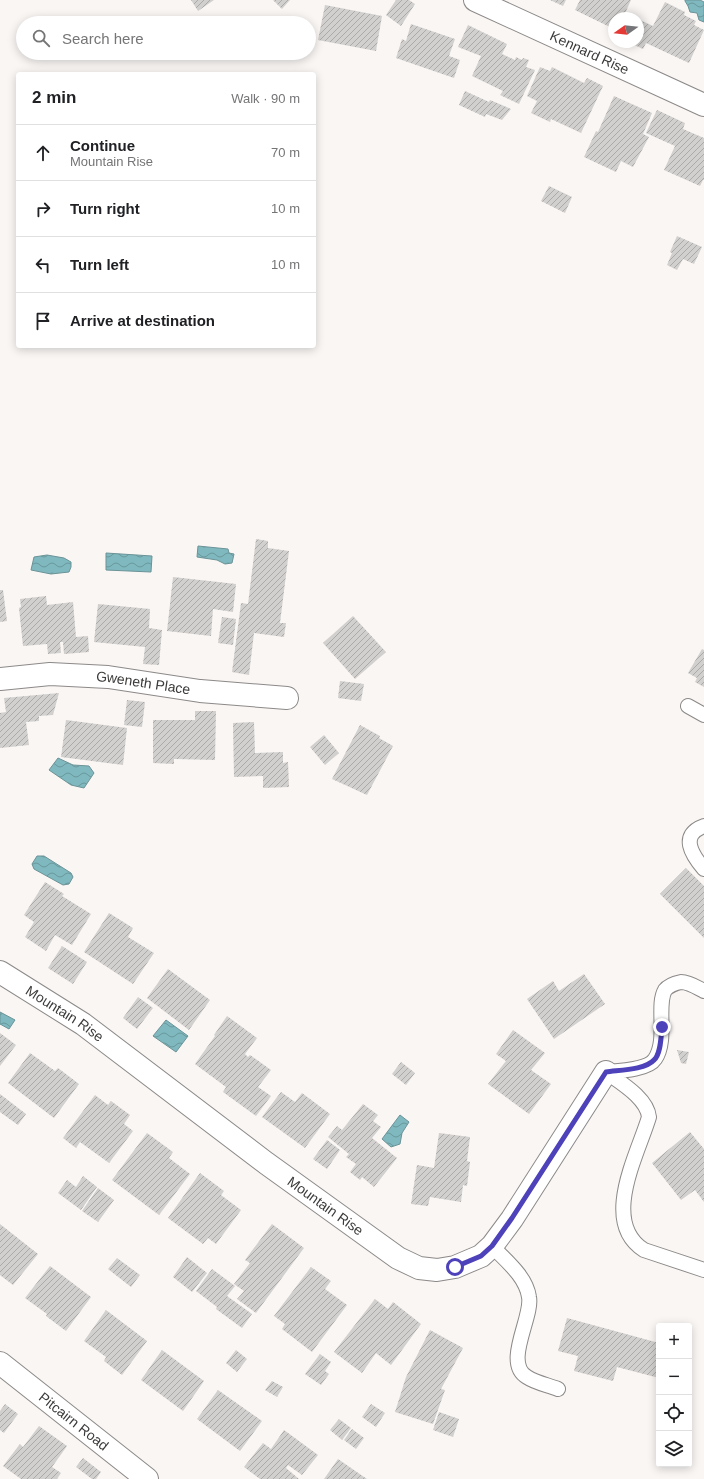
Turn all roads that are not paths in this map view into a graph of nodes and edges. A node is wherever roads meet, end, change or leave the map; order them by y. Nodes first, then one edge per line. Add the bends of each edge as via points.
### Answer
1 (475, 0) edge
2 (704, 105) edge
3 (0, 679) edge
4 (287, 698) dead end
5 (688, 706) dead end
6 (704, 715) edge
7 (704, 826) edge
8 (704, 869) edge
9 (0, 972) edge
10 (704, 991) edge
11 (606, 1072) junction
12 (492, 1246) junction
13 (704, 1270) edge
14 (0, 1363) edge
15 (558, 1389) dead end
16 (147, 1479) edge

1 - 2 street, Kennard Rise
3 - 4 street, Gweneth Place via 50,674 108,677 200,691
5 - 6 lane
7 - 8 lane via 695,831 689,843 691,852
9 - 12 street, Mountain Rise via 83,1024 266,1163 398,1258 419,1268 437,1270 469,1262
10 - 11 lane via 682,982 665,990 662,1000 662,1034 655,1060 642,1067
11 - 12 street, Mountain Rise via 534,1186
11 - 13 lane via 635,1094 648,1110 649,1117 629,1172 625,1196 623,1212 630,1238 644,1250
12 - 15 lane via 516,1272 529,1296 530,1306 518,1354 519,1368 526,1377
14 - 16 street, Pitcairn Road

